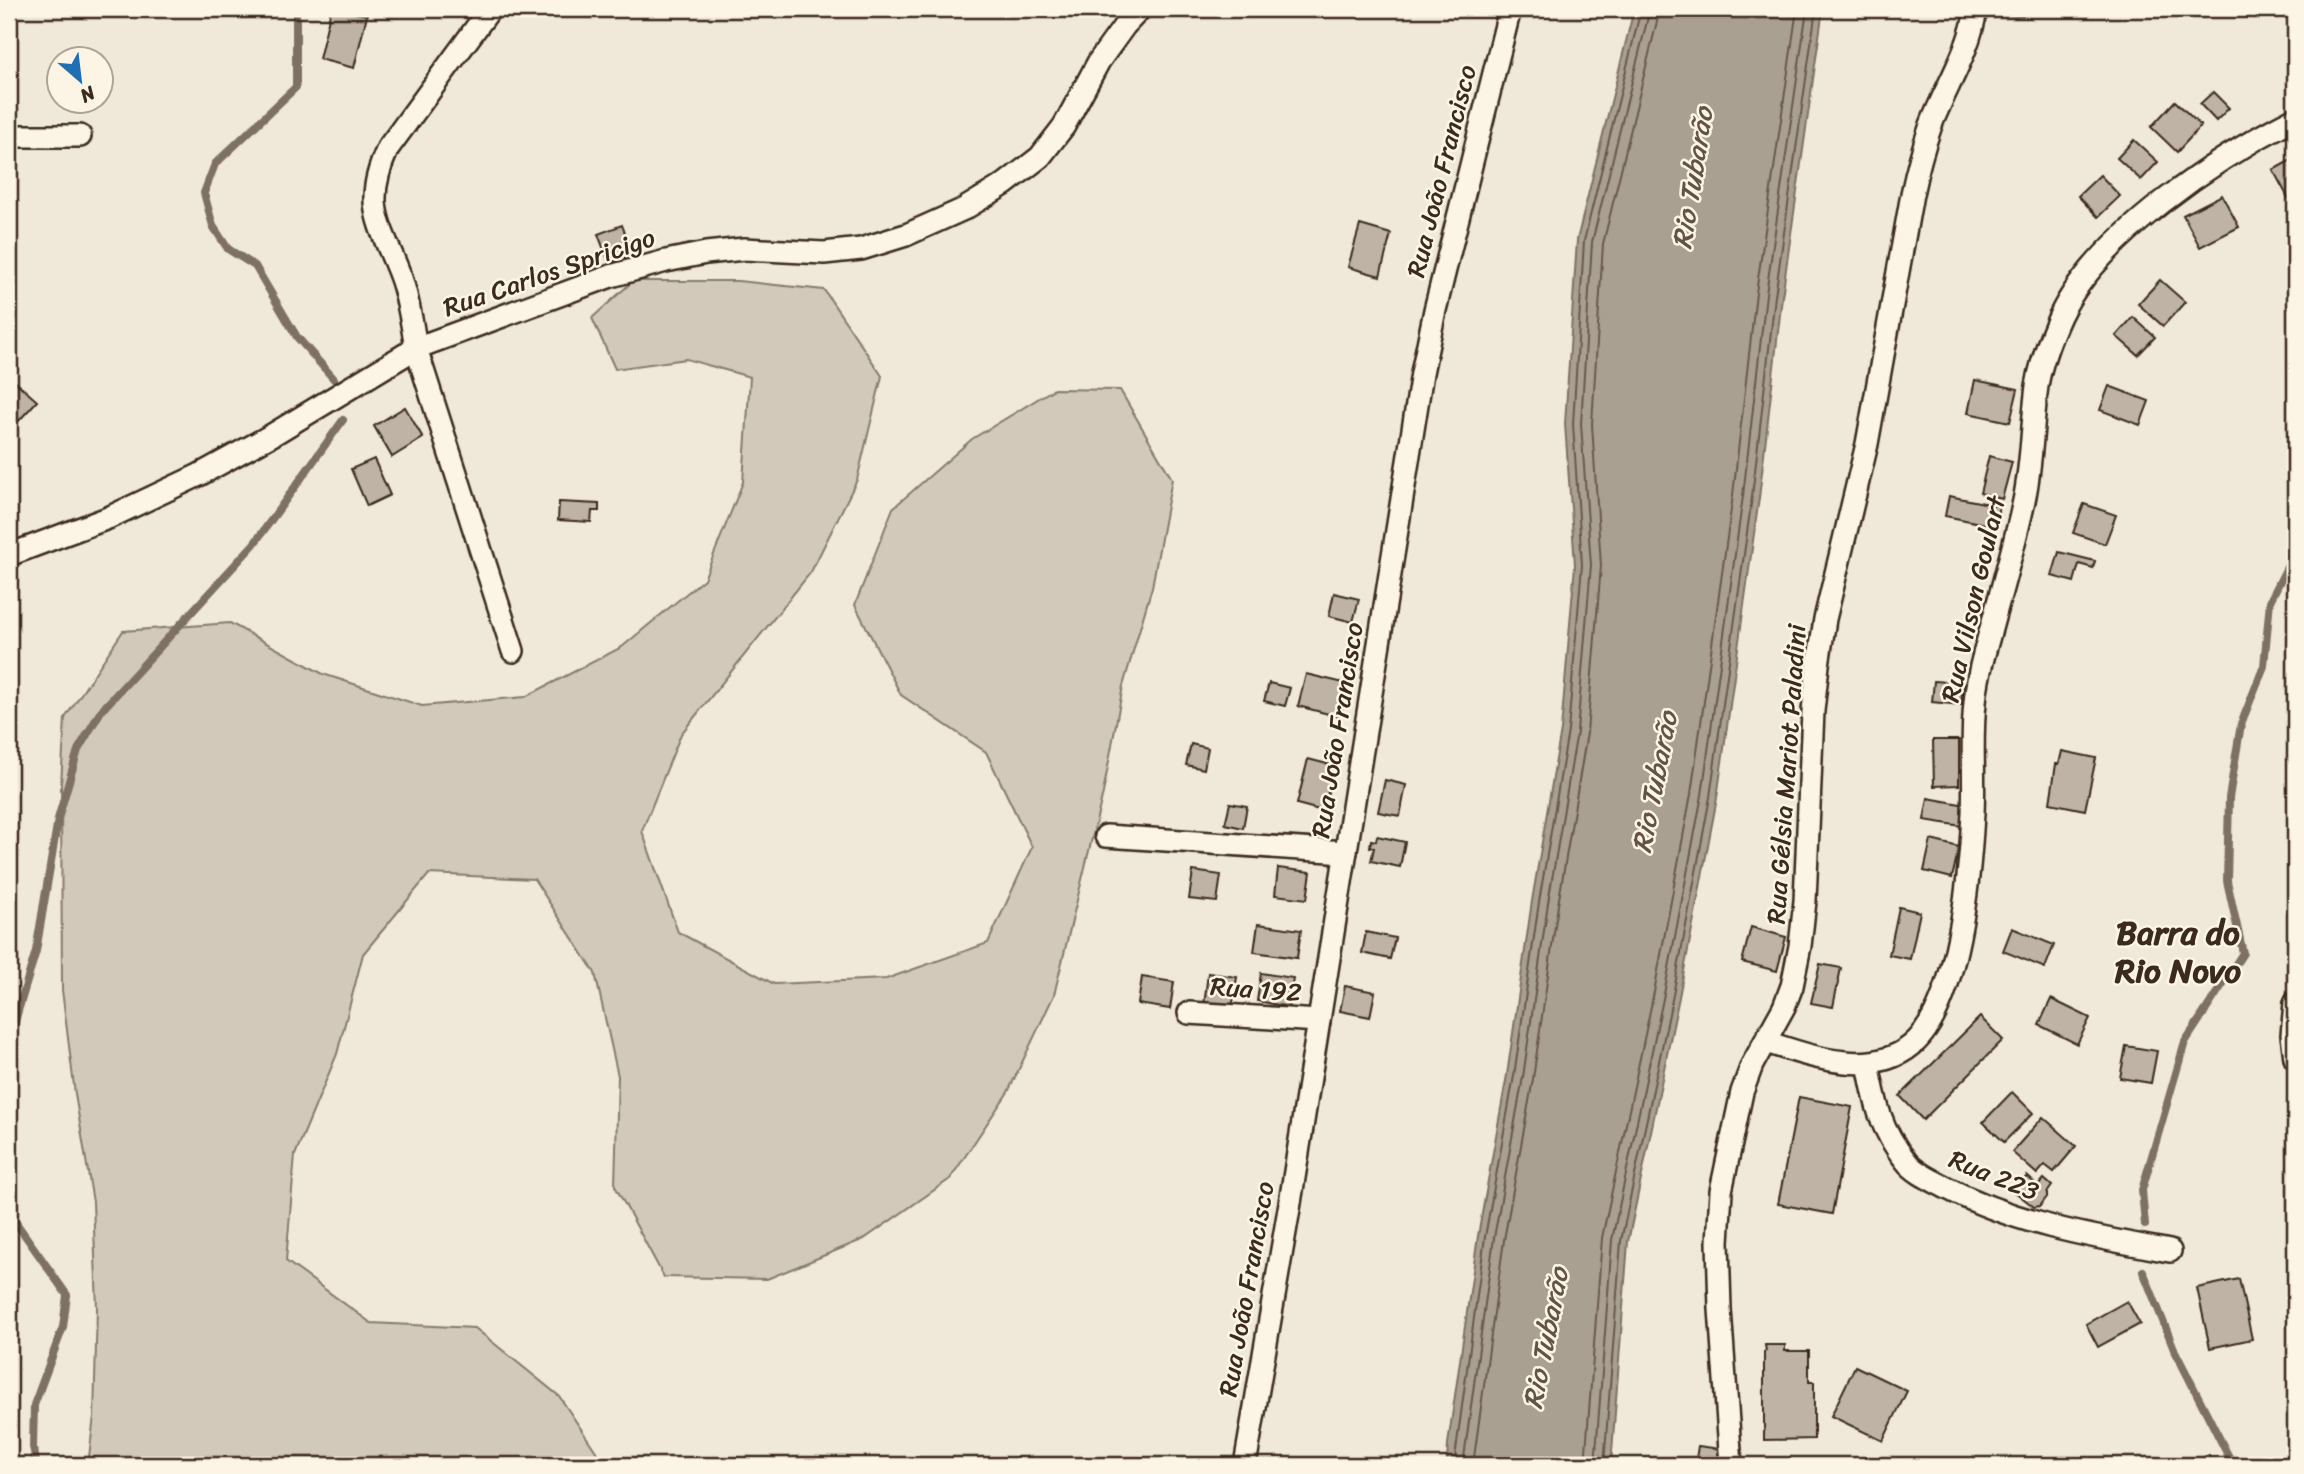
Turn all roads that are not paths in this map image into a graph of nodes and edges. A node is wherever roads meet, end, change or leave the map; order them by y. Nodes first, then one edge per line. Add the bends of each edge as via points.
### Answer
1 (489, 9) edge
2 (1140, 9) edge
3 (1510, 9) edge
4 (1976, 9) edge
5 (2295, 118) edge
6 (9, 136) edge
7 (80, 136) dead end
8 (416, 348) junction
9 (9, 555) edge
10 (513, 651) dead end
11 (1106, 836) dead end
12 (1346, 852) junction
13 (2295, 1003) edge
14 (1189, 1013) dead end
15 (1319, 1021) junction
16 (1766, 1042) junction
17 (2295, 1058) edge
18 (1868, 1063) junction
19 (2170, 1251) dead end
20 (1245, 1465) edge
21 (1731, 1465) edge

1 - 8 street via 388,148 373,194 381,233 408,298
2 - 8 street, Rua Carlos Spricigo via 1099,61 1064,127 1040,157 964,209 861,249 824,253 744,249 666,261 611,276
3 - 12 street, Rua João Francisco via 1422,373
4 - 16 street, Rua Gélsia Mariot Paladini via 1971,36 1920,157 1867,444 1825,619 1813,711 1800,946 1792,986
5 - 18 street, Rua Vilson Goulart via 2194,178 2152,212 2082,280 2062,313 2037,384 2024,499 1979,673 1970,842 1949,977 1938,1009 1912,1045
6 - 7 street
8 - 9 street, Rua Carlos Spricigo via 199,475 108,518
8 - 10 street
11 - 12 street
12 - 15 street, Rua João Francisco
13 - 17 street
14 - 15 street, Rua 192
15 - 20 street, Rua João Francisco
16 - 18 street, Rua Vilson Goulart via 1808,1055
16 - 21 street, Rua Gélsia Mariot Paladini via 1742,1092 1721,1191 1720,1309
18 - 19 street, Rua 223 via 1877,1112 1889,1137 1907,1163 1928,1178 1972,1201 2023,1219

